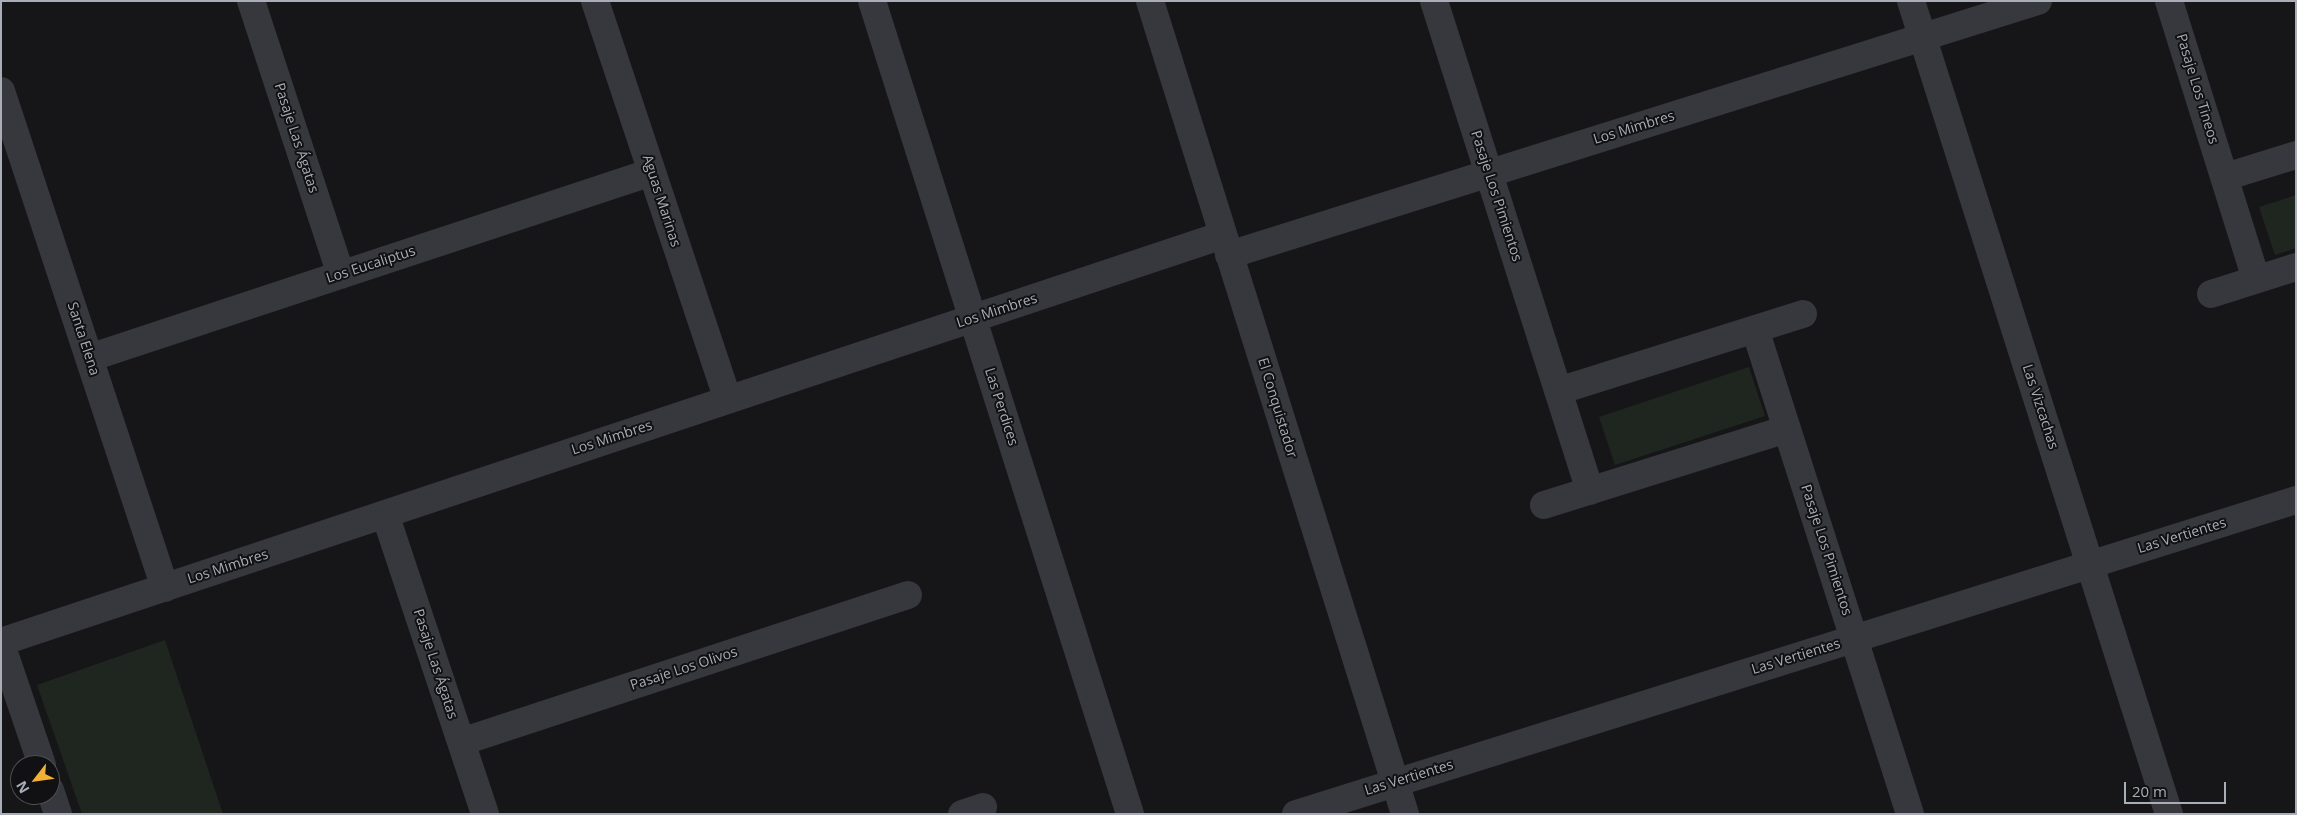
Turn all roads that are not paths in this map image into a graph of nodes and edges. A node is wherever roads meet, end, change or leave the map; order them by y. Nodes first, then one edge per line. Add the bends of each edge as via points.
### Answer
1 (251, 1) edge
2 (595, 1) edge
3 (872, 1) edge
4 (1150, 1) edge
5 (1434, 1) edge
6 (1911, 1) edge
7 (2038, 1) edge
8 (2169, 1) edge
9 (1922, 38) junction
10 (1, 91) edge
11 (6, 124) edge
12 (2296, 155) edge
13 (652, 172) junction
14 (1489, 173) junction
15 (2224, 177) junction
16 (1226, 245) junction
17 (2296, 267) edge
18 (341, 275) junction
19 (2256, 279) junction
20 (2211, 294) dead end
21 (1804, 314) dead end
22 (973, 319) junction
23 (1755, 329) junction
24 (90, 358) junction
25 (1558, 391) junction
26 (728, 400) junction
27 (1787, 429) junction
28 (1590, 491) junction
29 (2296, 500) edge
30 (1544, 505) dead end
31 (385, 514) junction
32 (2090, 565) junction
33 (164, 588) junction
34 (908, 595) dead end
35 (1855, 639) junction
36 (1, 643) edge
37 (461, 742) junction
38 (39, 755) edge
39 (1395, 782) junction
40 (485, 814) edge
41 (1130, 814) edge
42 (1296, 814) edge
43 (1405, 814) edge
44 (1910, 814) edge
45 (2169, 814) edge

1 - 18 street, Pasaje Las Ágatas
2 - 13 street, Aguas Marinas
3 - 22 street, Las Perdices
4 - 16 street, El Conquistador
5 - 14 street, Pasaje Los Pimientos
6 - 9 street, Las Vizcachas
7 - 9 street, Los Mimbres
8 - 15 street, Pasaje Los Tineos
9 - 14 street, Los Mimbres
9 - 32 street, Las Vizcachas
10 - 11 street, Santa Elena
11 - 24 street, Santa Elena
12 - 15 street
13 - 18 street, Los Eucaliptus
13 - 26 street, Aguas Marinas
14 - 16 street, Los Mimbres
14 - 25 street, Pasaje Los Pimientos
15 - 19 street, Pasaje Los Tineos
16 - 22 street, Los Mimbres
16 - 39 street, El Conquistador
17 - 19 street
18 - 24 street, Los Eucaliptus
19 - 20 street
21 - 23 street
22 - 26 street, Los Mimbres
22 - 41 street, Las Perdices
23 - 25 street
23 - 27 street, Pasaje Los Pimientos
24 - 33 street, Santa Elena
25 - 28 street, Pasaje Los Pimientos
26 - 31 street, Los Mimbres
27 - 28 street
27 - 35 street, Pasaje Los Pimientos
28 - 30 street
29 - 32 street, Las Vertientes
31 - 33 street, Los Mimbres
31 - 37 street, Pasaje Las Ágatas
32 - 35 street, Las Vertientes
32 - 45 street, Las Vizcachas
33 - 36 street, Los Mimbres
34 - 37 street, Pasaje Los Olivos
35 - 39 street, Las Vertientes
35 - 44 street, Pasaje Los Pimientos
36 - 38 street
37 - 40 street, Pasaje Las Ágatas
39 - 42 street, Las Vertientes
39 - 43 street, El Conquistador

